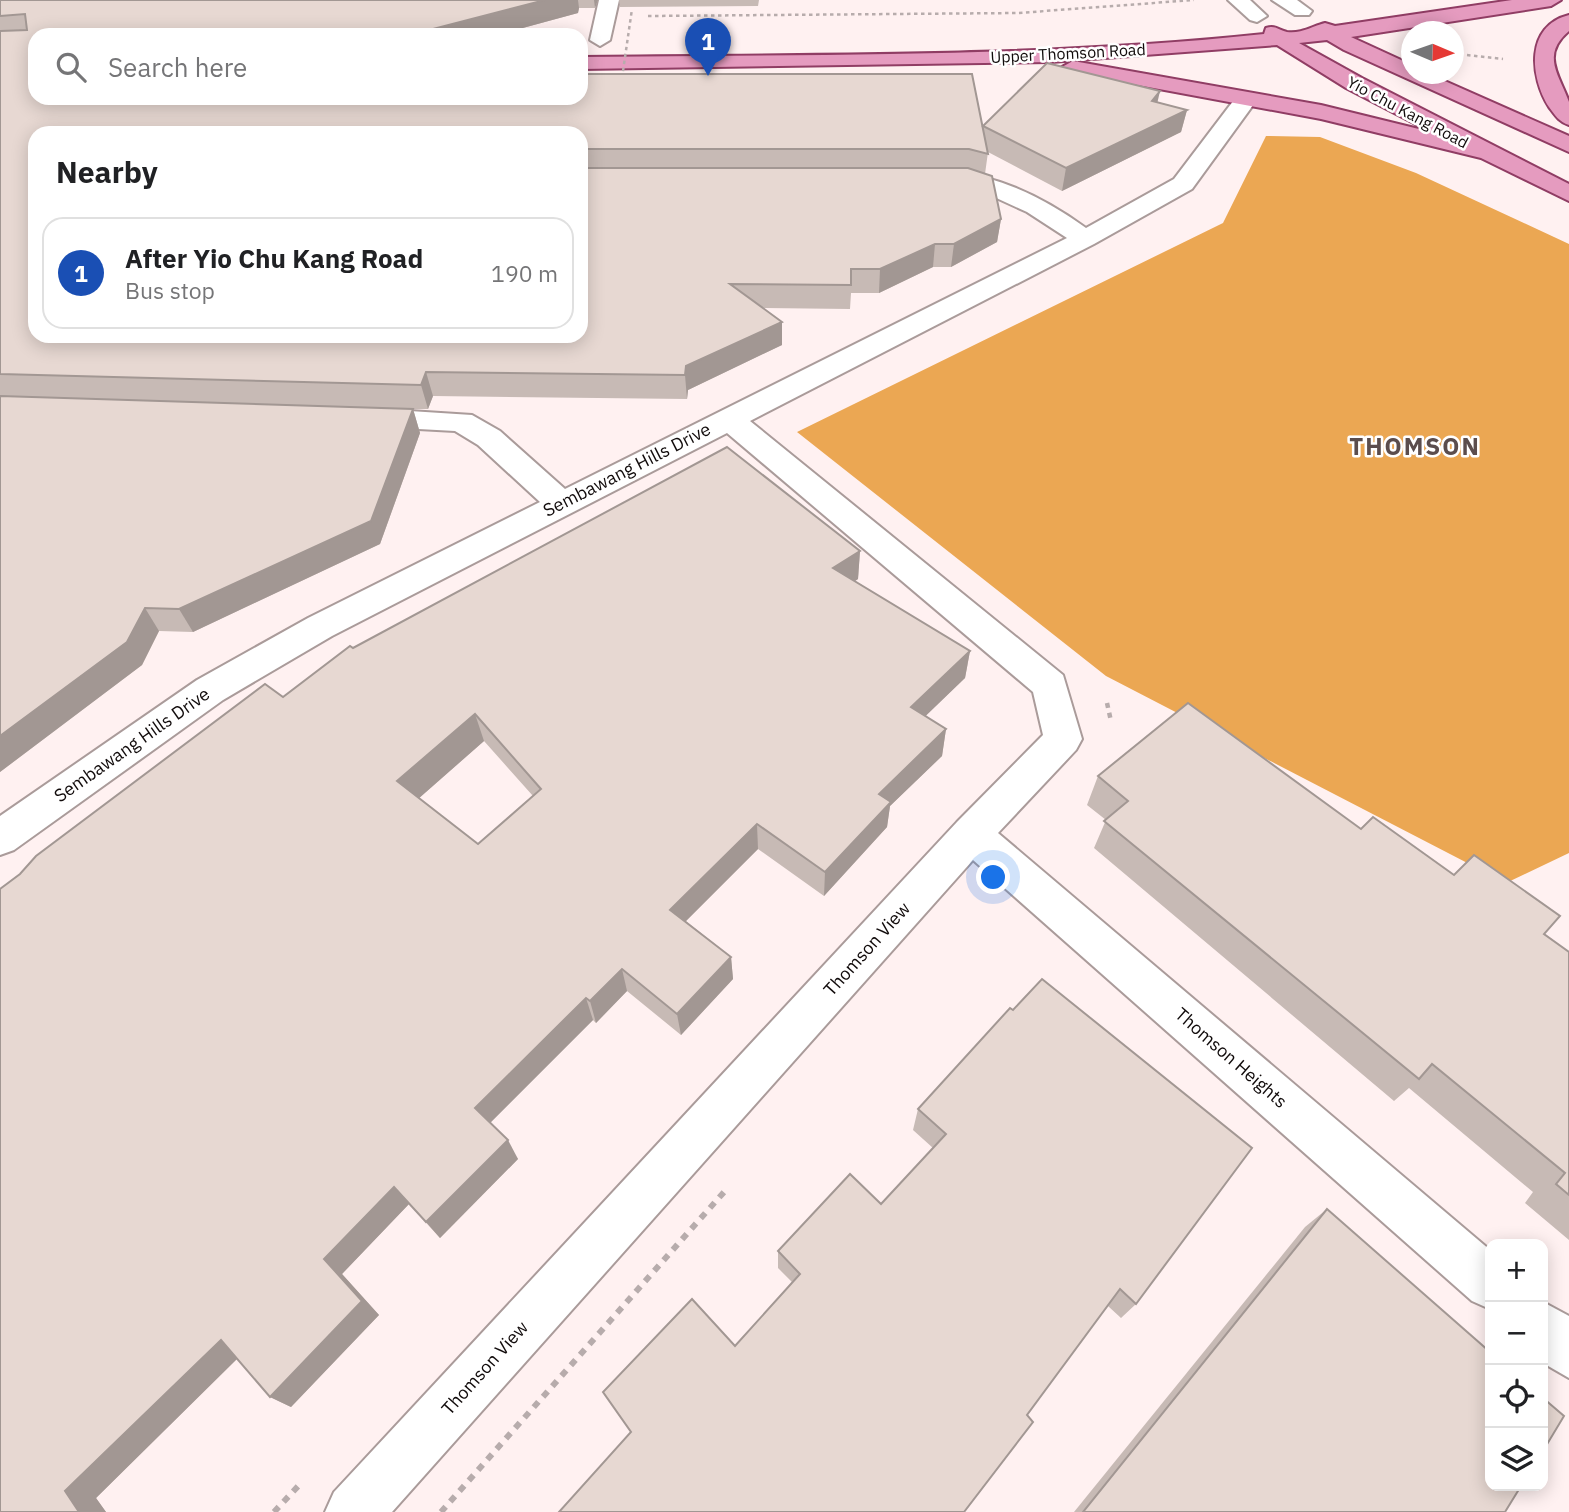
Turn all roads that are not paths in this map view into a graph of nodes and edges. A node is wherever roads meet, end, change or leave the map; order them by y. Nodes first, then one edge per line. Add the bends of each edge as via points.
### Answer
1 (609, 0) edge
2 (1238, 0) edge
3 (1282, 0) edge
4 (1551, 0) edge
5 (1328, 8) dead end
6 (1302, 11) junction
7 (1257, 16) junction
8 (1224, 19) dead end
9 (1569, 21) edge
10 (1331, 33) junction
11 (1280, 38) junction
12 (591, 40) edge
13 (627, 40) dead end
14 (1017, 57) junction
15 (588, 64) edge
16 (1245, 101) junction
17 (1569, 118) edge
18 (1569, 145) edge
19 (1482, 151) junction
20 (925, 181) edge
21 (1569, 194) edge
22 (1085, 239) junction
23 (335, 416) edge
24 (727, 418) junction
25 (562, 504) junction
26 (971, 834) junction
27 (0, 838) edge
28 (1485, 1279) edge
29 (1548, 1332) edge
30 (1569, 1351) edge
31 (354, 1512) edge

1 - 12 street
2 - 7 street
3 - 6 street
4 - 10 main road, Upper Thomson Road
5 - 6 main road
6 - 7 main road
6 - 10 main road, Yio Chu Kang Road
7 - 8 main road
7 - 11 main road, Yio Chu Kang Road
9 - 17 main road via 1545,46 1542,64 1553,98
10 - 11 main road, Upper Thomson Road
10 - 18 main road, Yio Chu Kang Road
11 - 14 main road, Upper Thomson Road
11 - 19 main road, Yio Chu Kang Road
12 - 13 main road
14 - 15 main road, Upper Thomson Road
14 - 16 main road
16 - 19 main road via 1359,120
16 - 22 street, Sembawang Hills Drive via 1182,184
19 - 21 main road, Yio Chu Kang Road
20 - 22 street via 995,186
22 - 24 street, Sembawang Hills Drive
23 - 25 street via 461,422 489,438
24 - 25 street, Sembawang Hills Drive
24 - 26 street, Thomson View via 1050,685 1063,739
25 - 27 street, Sembawang Hills Drive via 320,627 210,690
26 - 28 street, Thomson Heights
26 - 31 street, Thomson View
29 - 30 street

